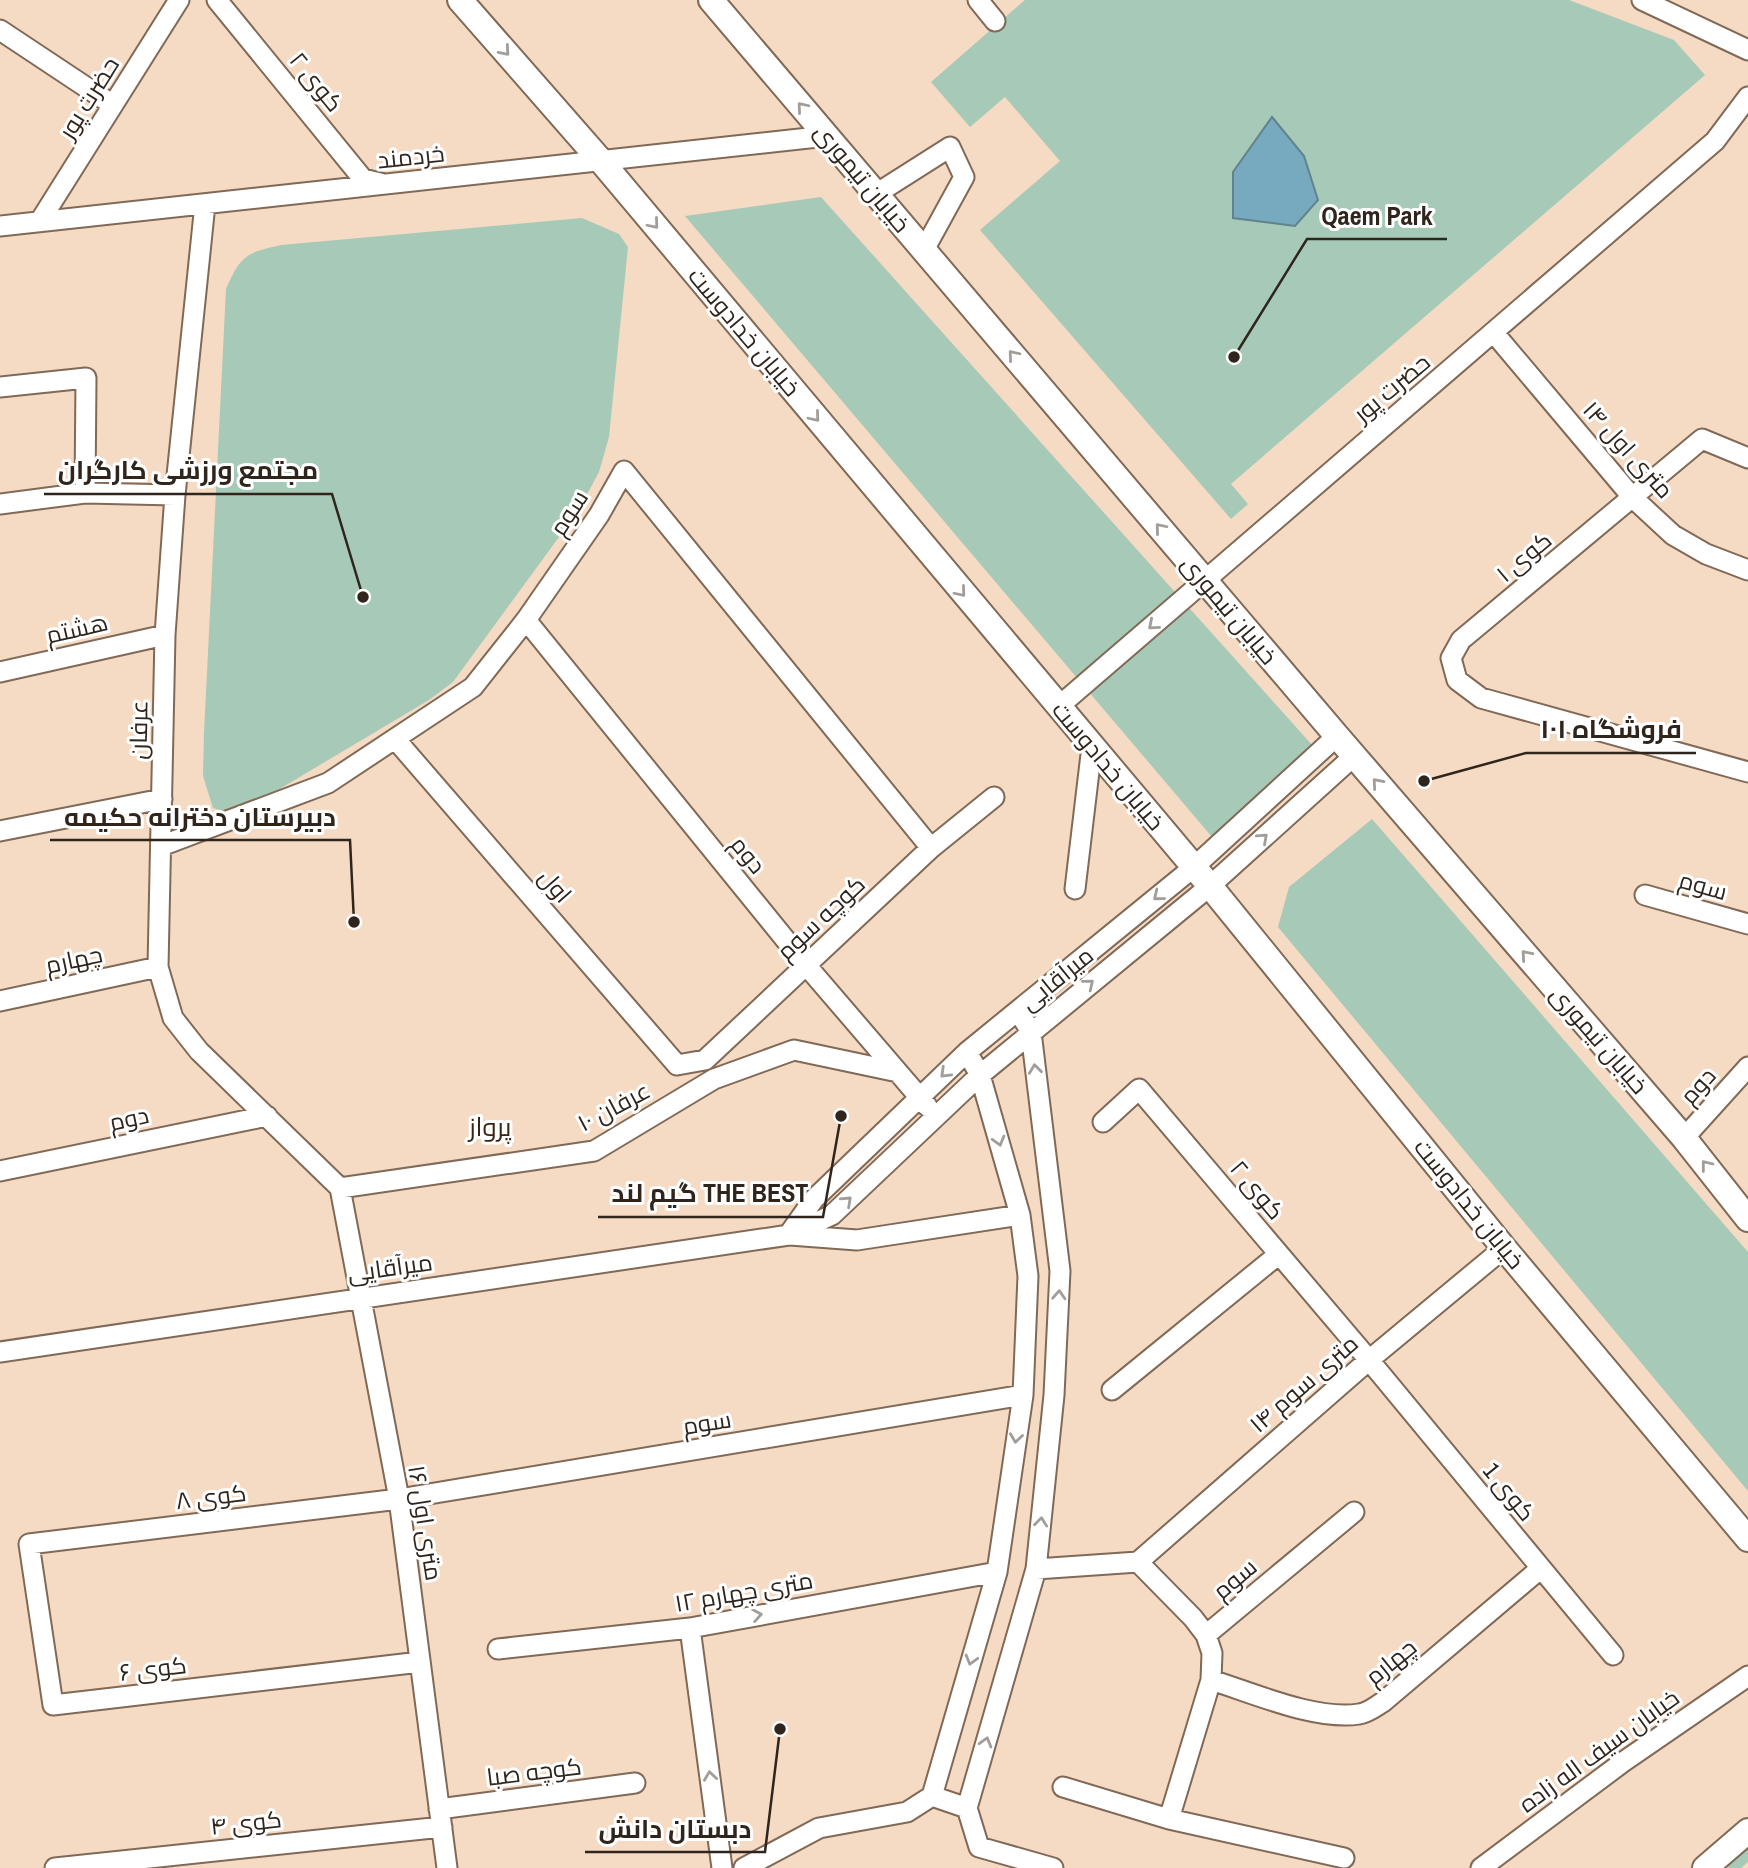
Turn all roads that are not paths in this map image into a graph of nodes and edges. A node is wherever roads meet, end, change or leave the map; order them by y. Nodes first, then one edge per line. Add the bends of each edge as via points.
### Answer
1 (179, 0) edge
2 (217, 0) edge
3 (460, 0) edge
4 (711, 0) edge
5 (978, 0) edge
6 (1642, 0) edge
7 (995, 21) dead end
8 (0, 30) edge
9 (1748, 50) edge
10 (1748, 97) edge
11 (113, 105) junction
12 (827, 136) junction
13 (601, 161) junction
14 (384, 184) junction
15 (876, 194) junction
16 (205, 204) junction
17 (40, 221) junction
18 (2, 223) edge
19 (923, 250) junction
20 (1494, 332) junction
21 (0, 387) edge
22 (1748, 458) edge
23 (85, 493) junction
24 (175, 495) junction
25 (1633, 498) junction
26 (0, 504) edge
27 (1748, 570) edge
28 (1204, 580) junction
29 (526, 621) junction
30 (165, 635) junction
31 (0, 671) edge
32 (1058, 707) junction
33 (1337, 736) junction
34 (396, 740) junction
35 (1092, 746) junction
36 (1354, 757) junction
37 (1748, 772) edge
38 (994, 797) dead end
39 (162, 799) junction
40 (0, 831) edge
41 (161, 846) junction
42 (931, 848) junction
43 (1194, 867) junction
44 (1210, 886) junction
45 (1075, 889) dead end
46 (1645, 895) dead end
47 (1748, 923) edge
48 (806, 965) junction
49 (158, 967) junction
50 (0, 1001) edge
51 (1018, 1011) junction
52 (1031, 1032) junction
53 (967, 1052) junction
54 (677, 1065) joint
55 (1748, 1067) edge
56 (898, 1072) junction
57 (981, 1075) junction
58 (920, 1098) junction
59 (267, 1116) junction
60 (936, 1118) junction
61 (1103, 1122) dead end
62 (1684, 1138) junction
63 (0, 1171) edge
64 (340, 1188) junction
65 (1020, 1216) junction
66 (1748, 1219) edge
67 (789, 1235) junction
68 (1504, 1248) junction
69 (1279, 1254) junction
70 (360, 1297) junction
71 (0, 1352) edge
72 (1369, 1360) junction
73 (1112, 1390) dead end
74 (1023, 1395) junction
75 (398, 1499) junction
76 (1354, 1512) dead end
77 (1748, 1539) edge
78 (29, 1544) joint
79 (1138, 1562) junction
80 (1035, 1569) junction
81 (1540, 1569) junction
82 (997, 1572) junction
83 (690, 1628) junction
84 (1206, 1635) junction
85 (498, 1649) dead end
86 (1613, 1655) dead end
87 (420, 1662) junction
88 (1748, 1676) edge
89 (1211, 1680) junction
90 (635, 1783) dead end
91 (1063, 1787) dead end
92 (932, 1796) junction
93 (967, 1808) junction
94 (441, 1818) junction
95 (1169, 1819) junction
96 (1748, 1831) edge
97 (1344, 1858) dead end
98 (751, 1863) edge
99 (1480, 1867) edge
100 (55, 1868) edge
101 (447, 1868) edge
102 (722, 1868) edge
103 (778, 1868) edge
104 (1053, 1868) edge
105 (1705, 1868) edge

1 - 11 street, حضرت پور
2 - 14 street, کوی ۲ via 363,179
3 -> 13 main road, خیابان خدادوست
12 -> 4 main road, خیابان تیموری
5 - 7 street
6 - 9 street
8 - 11 street
10 - 20 street, حضرت پور via 1715,141
11 - 17 street, حضرت پور
12 - 13 street, خردمند
12 - 15 main road, خیابان تیموری
13 - 14 street, خردمند
13 -> 32 main road, خیابان خدادوست
14 - 16 street, خردمند
15 - 19 main road, خیابان تیموری
15 - 19 street via 950,148 964,177
16 - 17 street, خردمند
16 - 24 street, عرفان
17 - 18 street, خردمند
28 -> 19 main road, خیابان تیموری
20 - 25 street, ۱۴ متری اول
20 - 28 street, حضرت پور
21 - 23 street via 86,378
22 - 25 street, کوی ۱ via 1702,439
23 - 24 street
23 - 26 street
24 - 30 street, عرفان
25 - 27 street, ۱۴ متری اول via 1673,535
25 - 37 street, کوی ۱ via 1461,640 1451,659 1457,680 1481,698
28 -> 32 street, حضرت پور
28 - 33 main road, خیابان تیموری
29 - 34 street, سوم via 473,687
29 - 42 street, سوم via 624,471
29 - 48 street, دوم
30 - 31 street, هشتم
30 - 39 street, عرفان
32 - 35 main road, خیابان خدادوست
33 - 36 main road, خیابان تیموری
33 - 43 street, میرآقایی
34 - 41 street, سوم via 328,783
34 - 54 street, اول
35 - 43 main road, خیابان خدادوست
35 - 45 street
44 -> 36 street, میرآقایی
62 -> 36 main road, خیابان تیموری
38 - 42 street, کوچه سوم
39 - 40 street
39 - 41 street, عرفان
41 - 49 street, عرفان
42 - 48 street, کوچه سوم
43 - 44 main road, خیابان خدادوست
43 -> 51 street, میرآقایی
52 -> 44 street, میرآقایی
44 - 68 main road, خیابان خدادوست
46 - 47 street, سوم
48 - 54 street, کوچه سوم via 705,1060
48 - 56 street, دوم
49 - 50 street, چهارم
49 - 59 street, عرفان via 173,1018 199,1051
51 - 52 street
51 - 53 street, میرآقایی
52 - 57 street, میرآقایی
80 -> 52 street via 1054,1395 1060,1271
53 - 57 street
53 -> 58 street, میرآقایی
55 - 62 street, دوم
56 - 58 street, دوم
56 - 64 street, عرفان ۱۰ via 794,1050 714,1079 594,1151
57 - 60 street, میرآقایی
57 -> 65 street
58 - 60 street, دوم
58 - 67 street, میرآقایی via 814,1199
59 - 63 street, دوم
59 - 64 street, عرفان
67 -> 60 street, میرآقایی via 832,1215
61 - 69 street, کوی ۲ via 1139,1089
66 -> 62 main road, خیابان تیموری
64 - 70 street, ۱۶ متری اول
65 - 67 street via 858,1240
65 - 74 street via 1028,1276
67 - 70 street, میرآقایی
68 - 72 street, ۱۴ متری سوم
68 - 77 main road, خیابان خدادوست
69 - 72 street, کوی ۲
69 - 73 street
70 - 71 street, میرآقایی
70 - 75 street, ۱۶ متری اول
72 - 79 street, ۱۴ متری سوم
72 - 81 street, کوی 1
74 - 75 street, سوم
74 -> 82 street
75 - 78 street, کوی ۸
75 - 87 street, ۱۶ متری اول
76 - 84 street, سوم
78 - 87 street, کوی ۶ via 53,1705
79 - 80 street
79 - 84 street, سوم
93 -> 80 street
81 - 86 street, کوی 1
81 - 89 street, چهارم via 1363,1714 1314,1712
83 -> 82 street, ۱۲ متری چهارم
82 -> 92 street
83 - 85 street, ۱۲ متری چهارم
102 -> 83 street
84 - 89 street via 1212,1653
87 - 94 street, ۱۶ متری اول
88 - 99 street, خیابان سیف اله زاده
89 - 95 street
90 - 94 street, کوچه صبا
91 - 95 street
92 - 93 street
92 - 98 street via 907,1812 819,1828
93 - 104 street via 979,1847
94 - 100 street, کوی ۴
94 - 101 street, ۱۶ متری اول
95 - 97 street
96 - 105 main road
98 - 103 street

